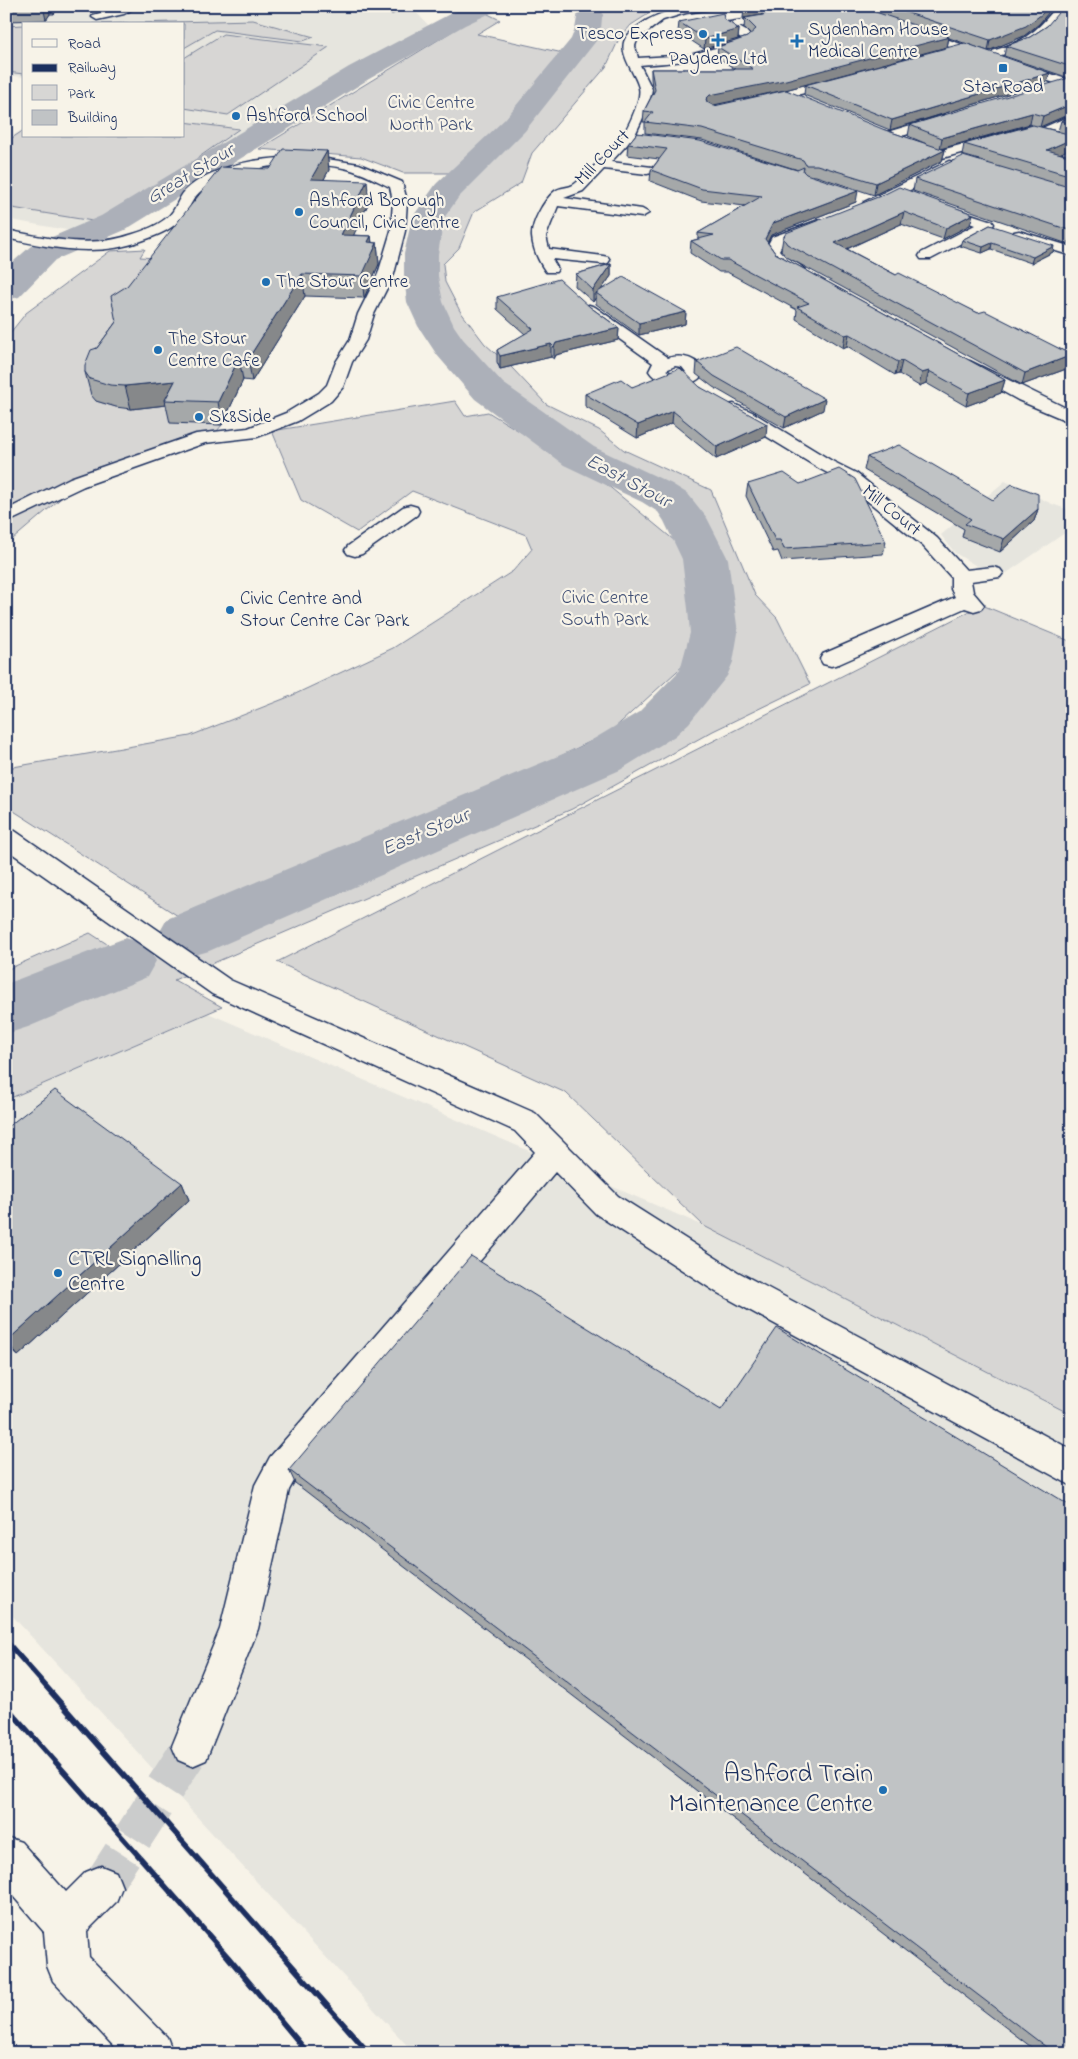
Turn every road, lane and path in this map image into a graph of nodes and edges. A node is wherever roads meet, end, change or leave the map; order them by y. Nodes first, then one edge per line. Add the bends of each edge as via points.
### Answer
1 (133, 6) edge
2 (714, 6) edge
3 (1059, 10) edge
4 (97, 17) dead end
5 (1072, 17) edge
6 (762, 20) edge
7 (900, 27) edge
8 (674, 48) dead end
9 (963, 48) junction
10 (718, 50) junction
11 (944, 53) edge
12 (741, 56) edge
13 (987, 56) junction
14 (690, 58) junction
15 (633, 62) junction
16 (851, 77) edge
17 (1069, 84) edge
18 (1047, 89) edge
19 (786, 95) junction
20 (803, 102) edge
21 (747, 103) edge
22 (953, 116) edge
23 (1072, 118) edge
24 (1043, 133) junction
25 (628, 137) junction
26 (644, 138) edge
27 (1059, 138) edge
28 (905, 142) edge
29 (601, 165) junction
30 (647, 170) dead end
31 (578, 188) junction
32 (595, 190) dead end
33 (896, 191) junction
34 (554, 201) junction
35 (857, 203) edge
36 (642, 213) dead end
37 (831, 219) edge
38 (6, 225) edge
39 (163, 225) junction
40 (996, 227) junction
41 (6, 234) edge
42 (45, 238) junction
43 (1072, 252) edge
44 (543, 253) junction
45 (926, 256) dead end
46 (602, 260) dead end
47 (558, 274) dead end
48 (814, 280) edge
49 (574, 298) edge
50 (957, 358) edge
51 (693, 383) edge
52 (722, 402) edge
53 (1072, 418) edge
54 (410, 511) dead end
55 (6, 517) edge
56 (355, 550) dead end
57 (993, 573) dead end
58 (961, 576) junction
59 (830, 659) dead end
60 (6, 837) edge
61 (554, 1151) junction
62 (1072, 1469) edge
63 (192, 1746) tunnel mouth
64 (6, 1857) edge
65 (101, 1887) tunnel mouth
66 (65, 1923) junction
67 (151, 2053) edge

1 - 4 street
2 - 15 street, Mill Court via 670,14 646,26 632,38 629,46
3 - 5 street
3 - 13 street via 1043,33 1024,46
6 - 10 street via 728,25 747,39 741,44
7 - 9 street
8 - 14 street
9 - 11 street
9 - 13 street
10 - 12 street
10 - 14 street
13 - 17 street
14 - 15 street
15 - 25 street, Mill Court via 646,95
16 - 19 street
17 - 18 street
19 - 20 street
19 - 21 street
22 - 28 street via 884,134
23 - 24 street
24 - 27 street
24 - 33 street via 1030,130 934,154 964,161
25 - 26 street
25 - 29 street, Mill Court
29 - 30 street
29 - 31 street, Mill Court
31 - 32 street
31 - 34 street, Mill Court via 561,193
33 - 35 street via 876,202
33 - 40 street
34 - 36 street
34 - 44 street, Mill Court via 539,236
37 - 48 street via 777,240 772,250 778,260
38 - 42 street
39 - 42 street via 128,236
39 - 42 street via 133,240 99,246 68,246
39 - 55 street via 178,214 186,197 203,183 253,166 283,162 330,162 367,170 397,185 400,201 398,231 386,274 366,314 358,340 344,362 336,387 325,397 292,417 251,433 202,438 77,482
40 - 43 street
40 - 45 street
41 - 42 street
44 - 46 street
44 - 47 street, Mill Court
49 - 51 street via 664,363 675,361 691,365 695,374
50 - 53 street via 1024,396
52 - 58 street, Mill Court via 852,478 930,542
54 - 56 street
57 - 58 street
58 - 59 street, Mill Court via 960,587 971,602
60 - 61 street via 221,987 525,1122
61 - 62 street via 608,1205 727,1282
61 - 63 street via 282,1469 273,1486 240,1629
64 - 66 street
65 - 66 street
66 - 67 street via 68,1966

